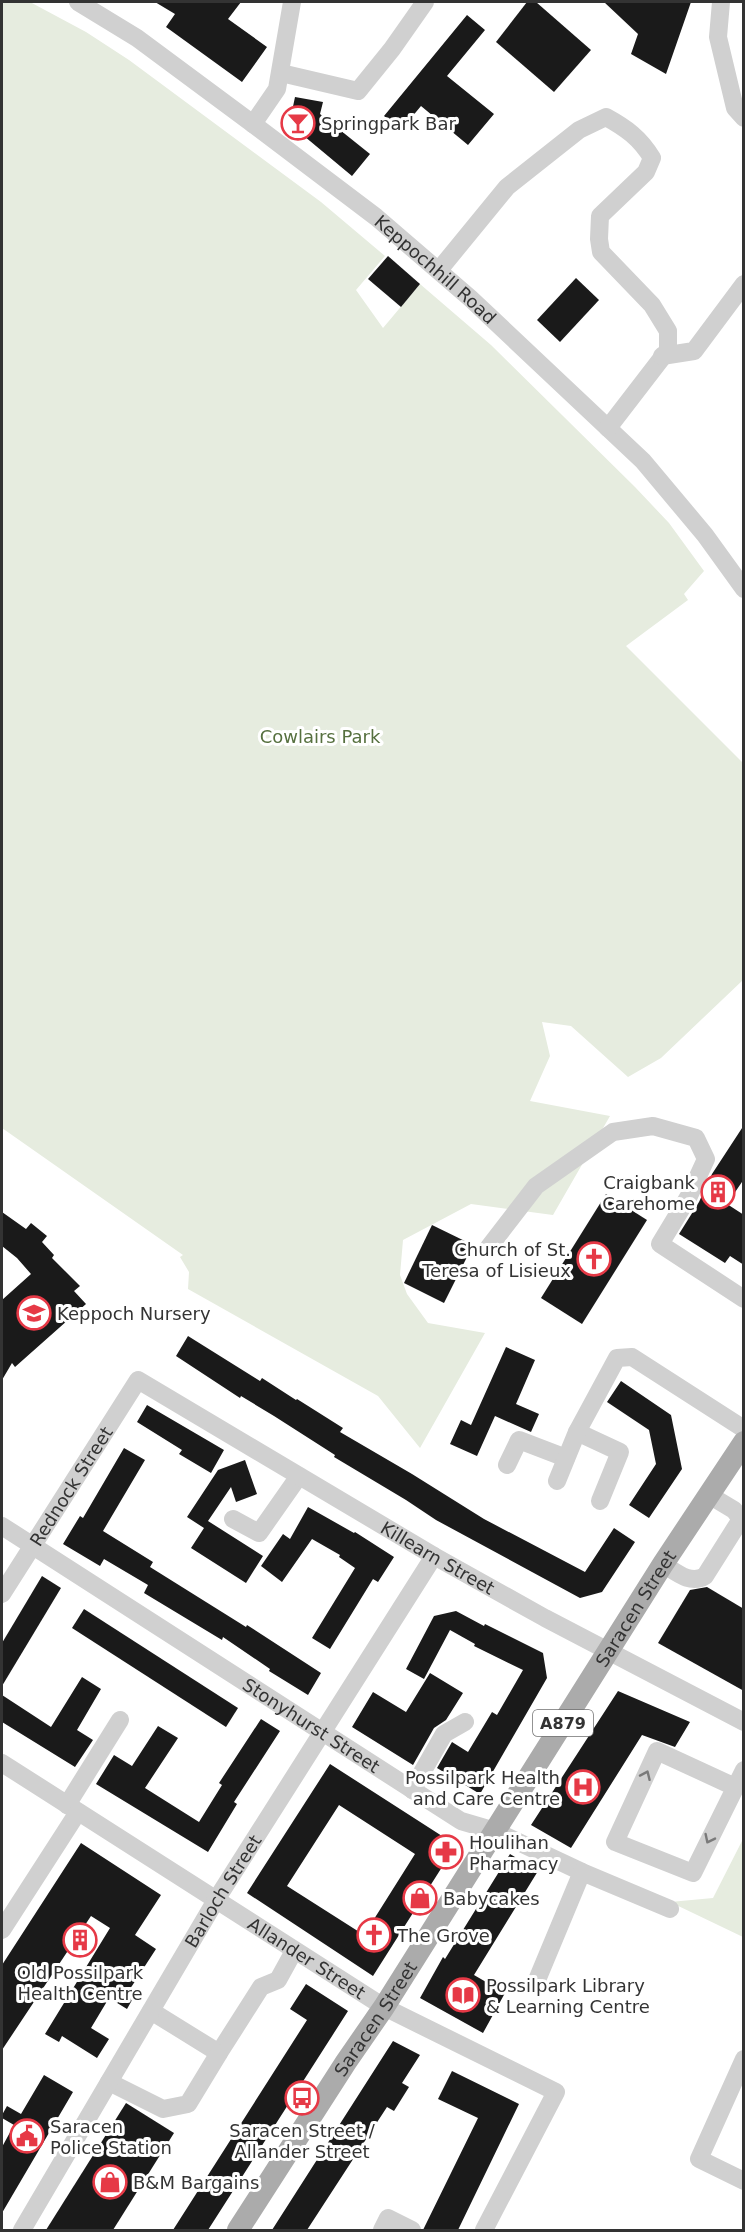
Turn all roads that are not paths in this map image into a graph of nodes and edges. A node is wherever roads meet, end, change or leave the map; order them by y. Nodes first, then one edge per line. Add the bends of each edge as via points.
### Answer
1 (292, 2) edge
2 (425, 2) edge
3 (721, 2) edge
4 (88, 4) edge
5 (281, 73) junction
6 (744, 118) edge
7 (253, 124) junction
8 (438, 270) junction
9 (744, 284) edge
10 (665, 353) junction
11 (608, 428) junction
12 (737, 566) edge
13 (744, 589) edge
14 (489, 1247) dead end
15 (744, 1299) edge
16 (138, 1380) joint
17 (744, 1429) edge
18 (577, 1432) junction
19 (744, 1442) edge
20 (566, 1458) junction
21 (507, 1465) dead end
22 (299, 1476) junction
23 (556, 1481) dead end
24 (709, 1494) junction
25 (600, 1501) dead end
26 (233, 1519) dead end
27 (2, 1526) edge
28 (33, 1546) junction
29 (434, 1556) junction
30 (663, 1564) junction
31 (2, 1594) edge
32 (607, 1651) junction
33 (120, 1720) dead end
34 (465, 1722) dead end
35 (744, 1722) edge
36 (323, 1733) junction
37 (2, 1763) edge
38 (744, 1770) edge
39 (735, 1787) junction
40 (412, 1790) junction
41 (73, 1809) junction
42 (495, 1831) junction
43 (582, 1872) junction
44 (216, 1900) junction
45 (670, 1909) dead end
46 (2, 1930) edge
47 (294, 1950) junction
48 (537, 1980) dead end
49 (384, 2007) junction
50 (152, 2011) junction
51 (219, 2053) junction
52 (744, 2059) edge
53 (109, 2082) junction
54 (744, 2181) edge
55 (22, 2230) edge
56 (238, 2230) edge
57 (382, 2230) edge
58 (412, 2230) edge
59 (484, 2230) edge

1 - 5 street
2 - 5 street via 358,91
3 - 6 street via 717,37 735,108
4 - 7 street, Keppochhill Road
5 - 7 street via 272,98
7 - 8 street, Keppochhill Road via 376,217
8 - 10 street via 507,187 579,130 606,117 643,142 652,158 646,172 600,216 601,252 652,305 668,331
8 - 11 street, Keppochhill Road
9 - 10 street via 694,351
10 - 11 street
11 - 12 street, Keppochhill Road via 643,461
12 - 13 street, Keppochhill Road
14 - 15 street via 536,1186 613,1132 652,1126 696,1138 706,1159 660,1244
16 - 22 street, Killearn Street
16 - 28 street, Rednock Street
17 - 18 street via 632,1357 617,1358
18 - 20 street
18 - 25 street via 621,1452
19 - 24 main road, Saracen Street / A879
20 - 21 street via 519,1440
20 - 23 street
22 - 26 street via 260,1533
22 - 29 street, Killearn Street
24 - 30 main road, Saracen Street / A879
24 - 30 street via 741,1519 711,1567 702,1578 688,1579
27 - 28 street, Stonyhurst Street
28 - 31 street, Rednock Street
28 - 36 street, Stonyhurst Street
29 - 32 street, Killearn Street
29 - 36 street, Barloch Street
30 - 32 main road, Saracen Street / A879
32 - 35 street, Killearn Street
32 - 42 main road, Saracen Street / A879
33 - 41 street
34 - 40 street via 444,1734
36 - 40 street, Stonyhurst Street
36 - 44 street, Barloch Street
37 - 41 street, Allander Street
38 - 39 street
39 -> 39 street via 693,1873 615,1842 657,1751
40 - 42 street, Stonyhurst Street via 461,1821
41 - 44 street, Allander Street
41 - 46 street
42 - 43 street, Stonyhurst Street
42 - 49 main road, Saracen Street / A879
43 - 45 street, Stonyhurst Street
43 - 48 street
44 - 47 street, Allander Street
44 - 50 street, Barloch Street
47 - 49 street, Allander Street
47 - 51 street via 278,1980 261,1987
49 - 56 main road, Saracen Street / A879
49 - 59 street, Allander Street via 556,2092
50 - 51 street
50 - 53 street, Barloch Street
51 - 53 street via 188,2104 163,2109
52 - 54 street via 699,2159
53 - 55 street, Barloch Street
57 - 58 street via 388,2218

